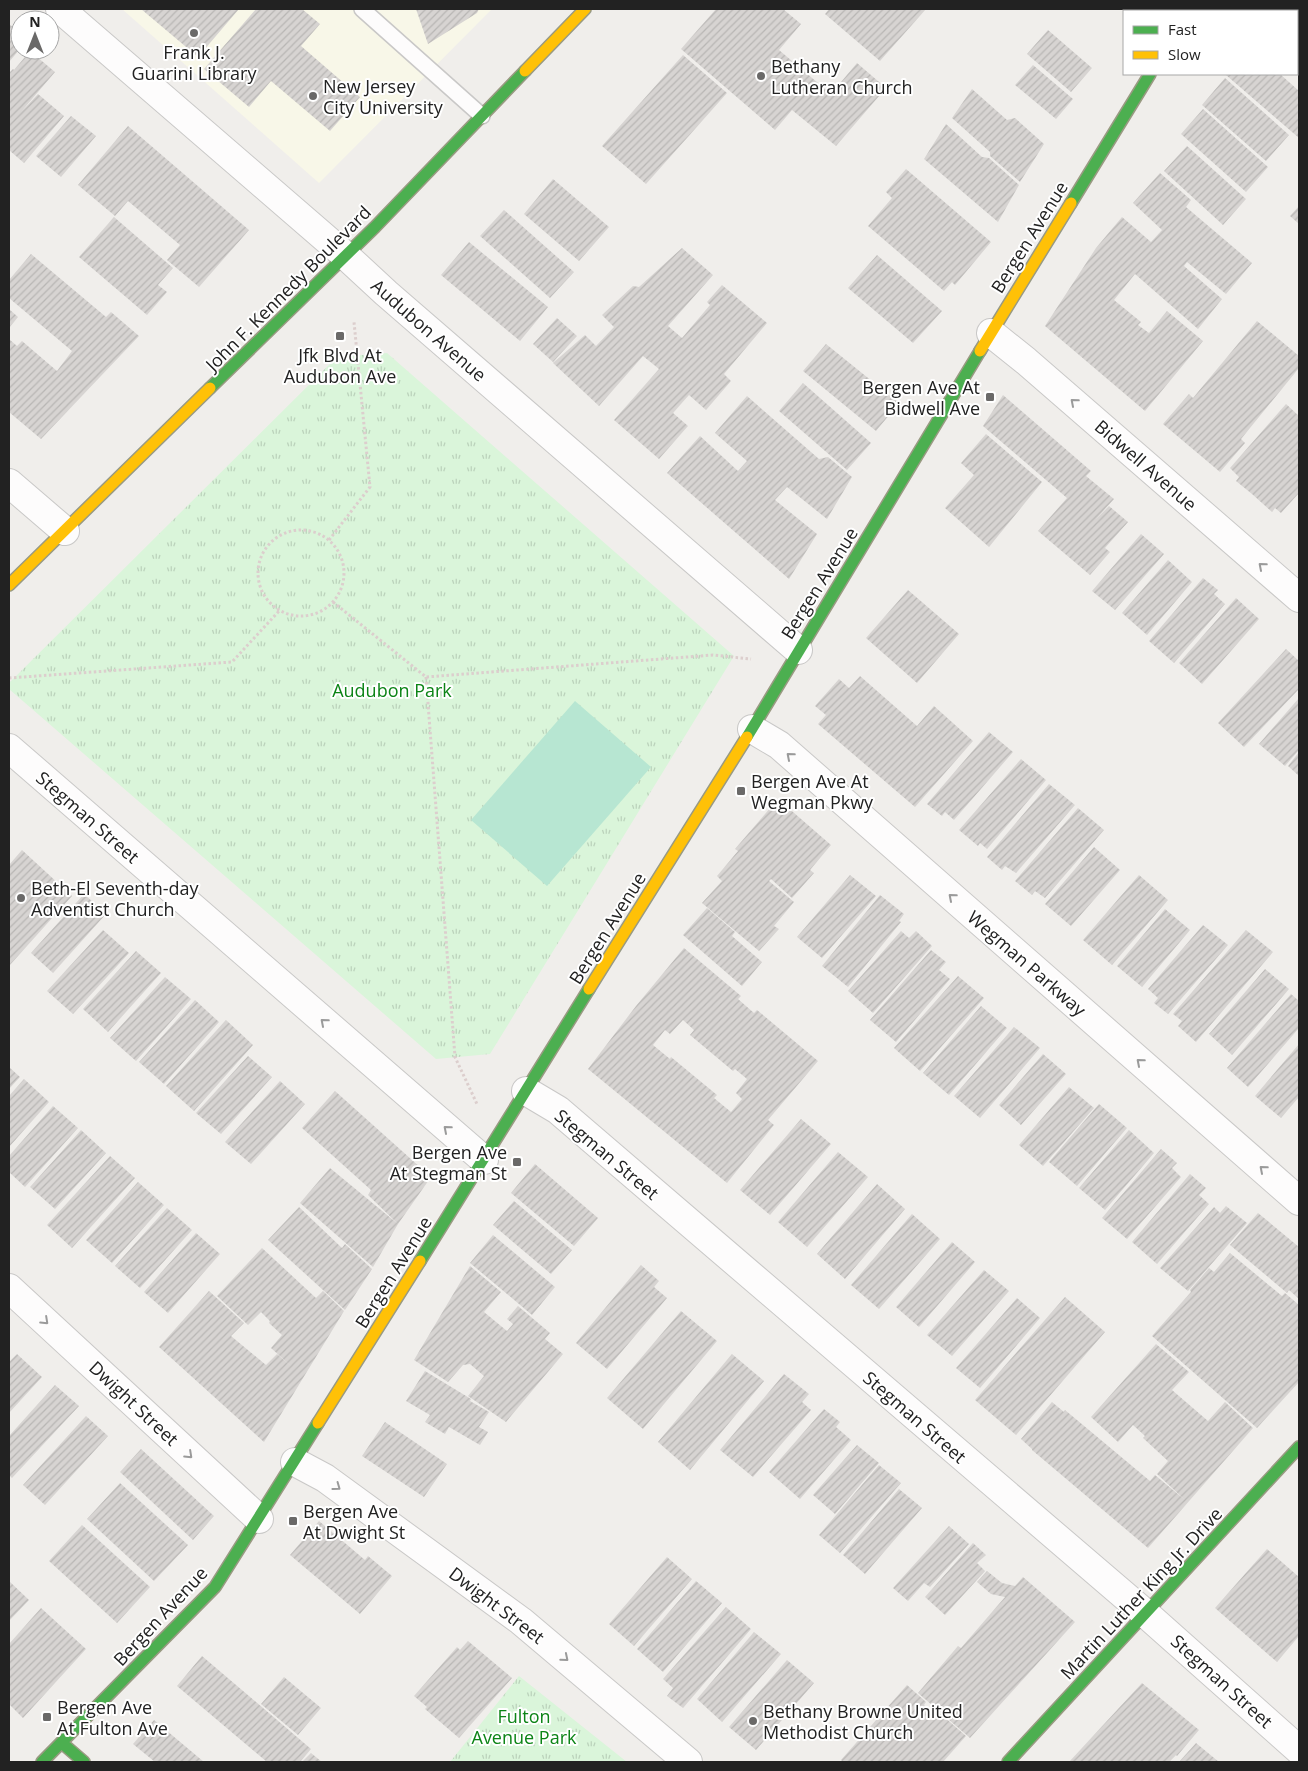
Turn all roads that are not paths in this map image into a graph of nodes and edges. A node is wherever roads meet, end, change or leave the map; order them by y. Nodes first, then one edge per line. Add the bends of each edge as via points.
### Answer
1 (60, 9) edge
2 (362, 9) edge
3 (585, 9) edge
4 (1149, 75) edge
5 (482, 116) junction
6 (346, 256) junction
7 (990, 333) junction
8 (9, 483) edge
9 (65, 531) junction
10 (9, 585) edge
11 (1299, 598) edge
12 (798, 650) junction
13 (752, 729) junction
14 (9, 748) edge
15 (526, 1090) junction
16 (484, 1160) junction
17 (1299, 1201) edge
18 (9, 1288) edge
19 (1299, 1446) edge
20 (295, 1462) junction
21 (258, 1519) junction
22 (1146, 1614) junction
23 (62, 1743) junction
24 (1299, 1750) edge
25 (42, 1762) edge
26 (84, 1762) edge
27 (688, 1762) edge
28 (1008, 1762) edge

1 - 6 street, Audubon Avenue
2 - 5 lane
3 - 5 street, John F. Kennedy Boulevard
4 - 7 street, Bergen Avenue
5 - 6 street, John F. Kennedy Boulevard
6 - 9 street, John F. Kennedy Boulevard
6 - 12 street, Audubon Avenue
11 -> 7 street, Bidwell Avenue
7 - 12 street, Bergen Avenue via 830,602
8 - 9 street
9 - 10 street, John F. Kennedy Boulevard
12 - 13 street, Bergen Avenue
13 - 15 street, Bergen Avenue
17 -> 13 street, Wegman Parkway via 778,745
16 -> 14 street, Stegman Street
15 - 16 street, Bergen Avenue
15 - 22 street, Stegman Street via 558,1110
16 - 20 street, Bergen Avenue
18 -> 21 street, Dwight Street
19 - 22 street, Martin Luther King Jr. Drive
20 - 21 street, Bergen Avenue
20 -> 27 street, Dwight Street via 325,1478 521,1621
21 - 23 street, Bergen Avenue via 215,1587
22 - 24 street, Stegman Street
22 - 28 street, Martin Luther King Jr. Drive
23 - 25 street, Bergen Avenue
23 - 26 street

